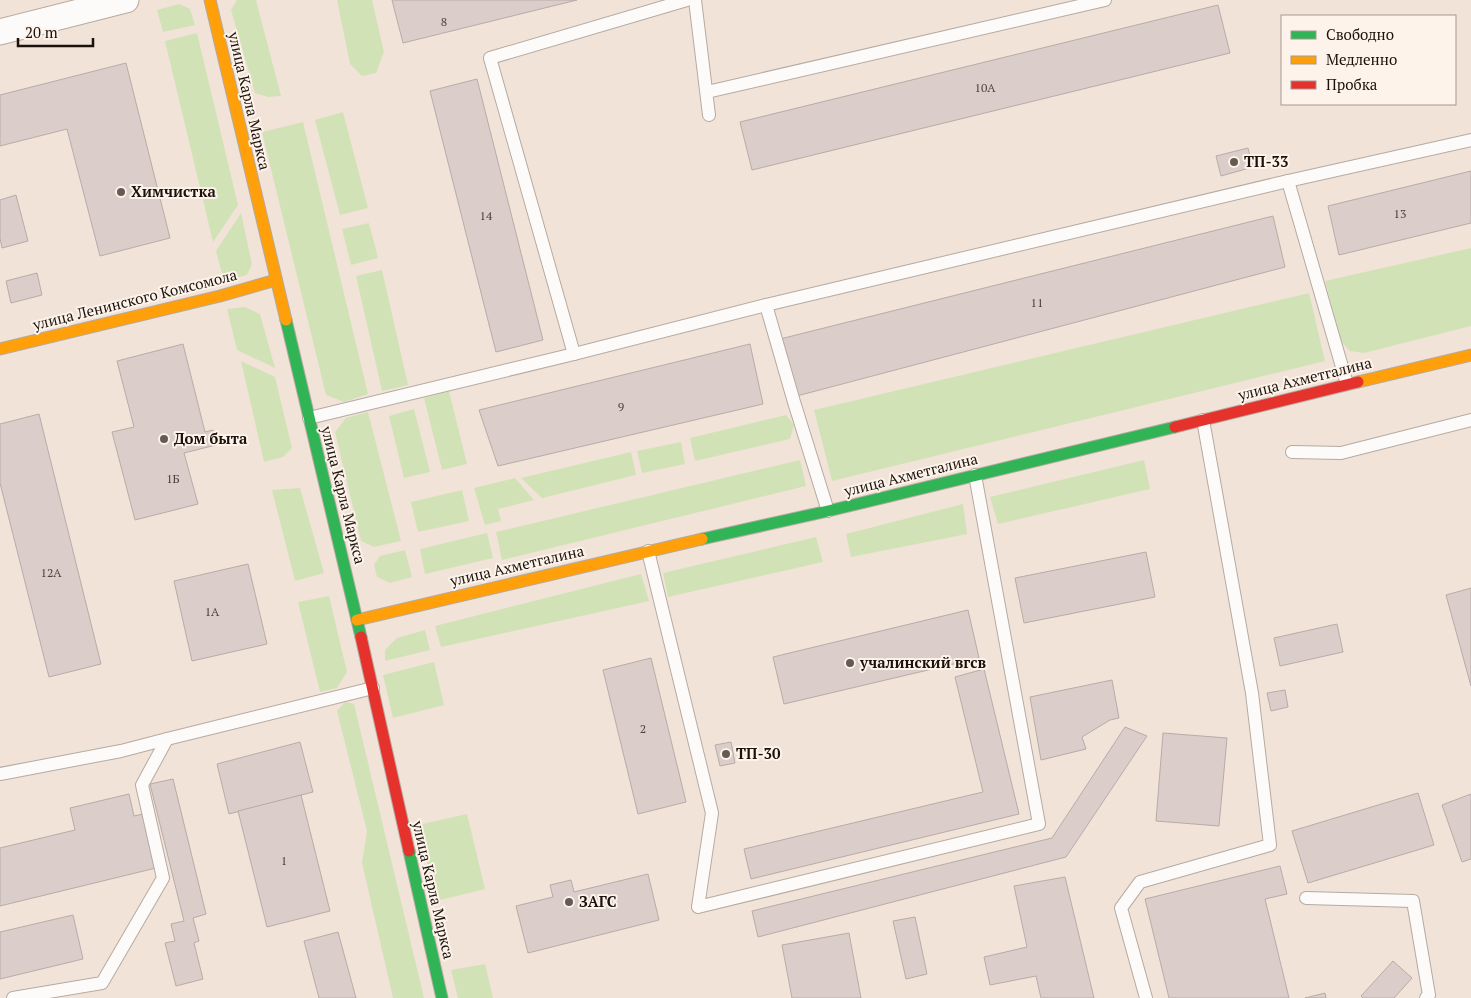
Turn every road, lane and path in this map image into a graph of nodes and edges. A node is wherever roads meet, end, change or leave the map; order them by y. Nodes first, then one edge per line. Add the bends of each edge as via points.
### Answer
1 (126, 0) edge
2 (210, 0) edge
3 (686, 0) edge
4 (695, 0) edge
5 (1105, 0) edge
6 (0, 32) edge
7 (706, 92) junction
8 (709, 115) dead end
9 (1471, 140) edge
10 (1288, 182) junction
11 (276, 280) junction
12 (766, 305) junction
13 (0, 349) edge
14 (574, 354) junction
15 (1471, 355) edge
16 (1347, 384) junction
17 (309, 418) junction
18 (1203, 420) junction
19 (1471, 420) edge
20 (1292, 452) dead end
21 (975, 475) junction
22 (828, 510) junction
23 (648, 551) junction
24 (358, 620) junction
25 (373, 688) junction
26 (167, 738) junction
27 (0, 774) edge
28 (1306, 898) dead end
29 (13, 998) edge
30 (442, 998) edge
31 (1146, 998) edge
32 (1426, 998) edge

1 - 6 street
2 - 11 main road, улица Карла Маркса
3 - 14 lane via 490,58
4 - 7 lane
5 - 7 lane
7 - 8 lane
9 - 10 lane
10 - 12 lane
10 - 16 lane
11 - 13 main road, улица Ленинского Комсомола
11 - 17 main road, улица Карла Маркса
12 - 14 lane
12 - 22 lane
14 - 17 lane
15 - 16 main road, улица Ахметгалина
16 - 18 main road, улица Ахметгалина
17 - 24 main road, улица Карла Маркса
18 - 21 main road, улица Ахметгалина
18 - 31 lane via 1252,693 1270,845 1140,882 1121,908
19 - 20 lane via 1341,452
21 - 22 main road, улица Ахметгалина
21 - 23 lane via 1039,824 698,907 712,813
22 - 23 main road, улица Ахметгалина
23 - 24 main road, улица Ахметгалина
24 - 25 main road, улица Карла Маркса
25 - 26 lane
25 - 30 main road, улица Карла Маркса
26 - 27 lane via 121,751
26 - 29 lane via 142,785 163,878 102,983
28 - 32 lane via 1412,900 1429,995

